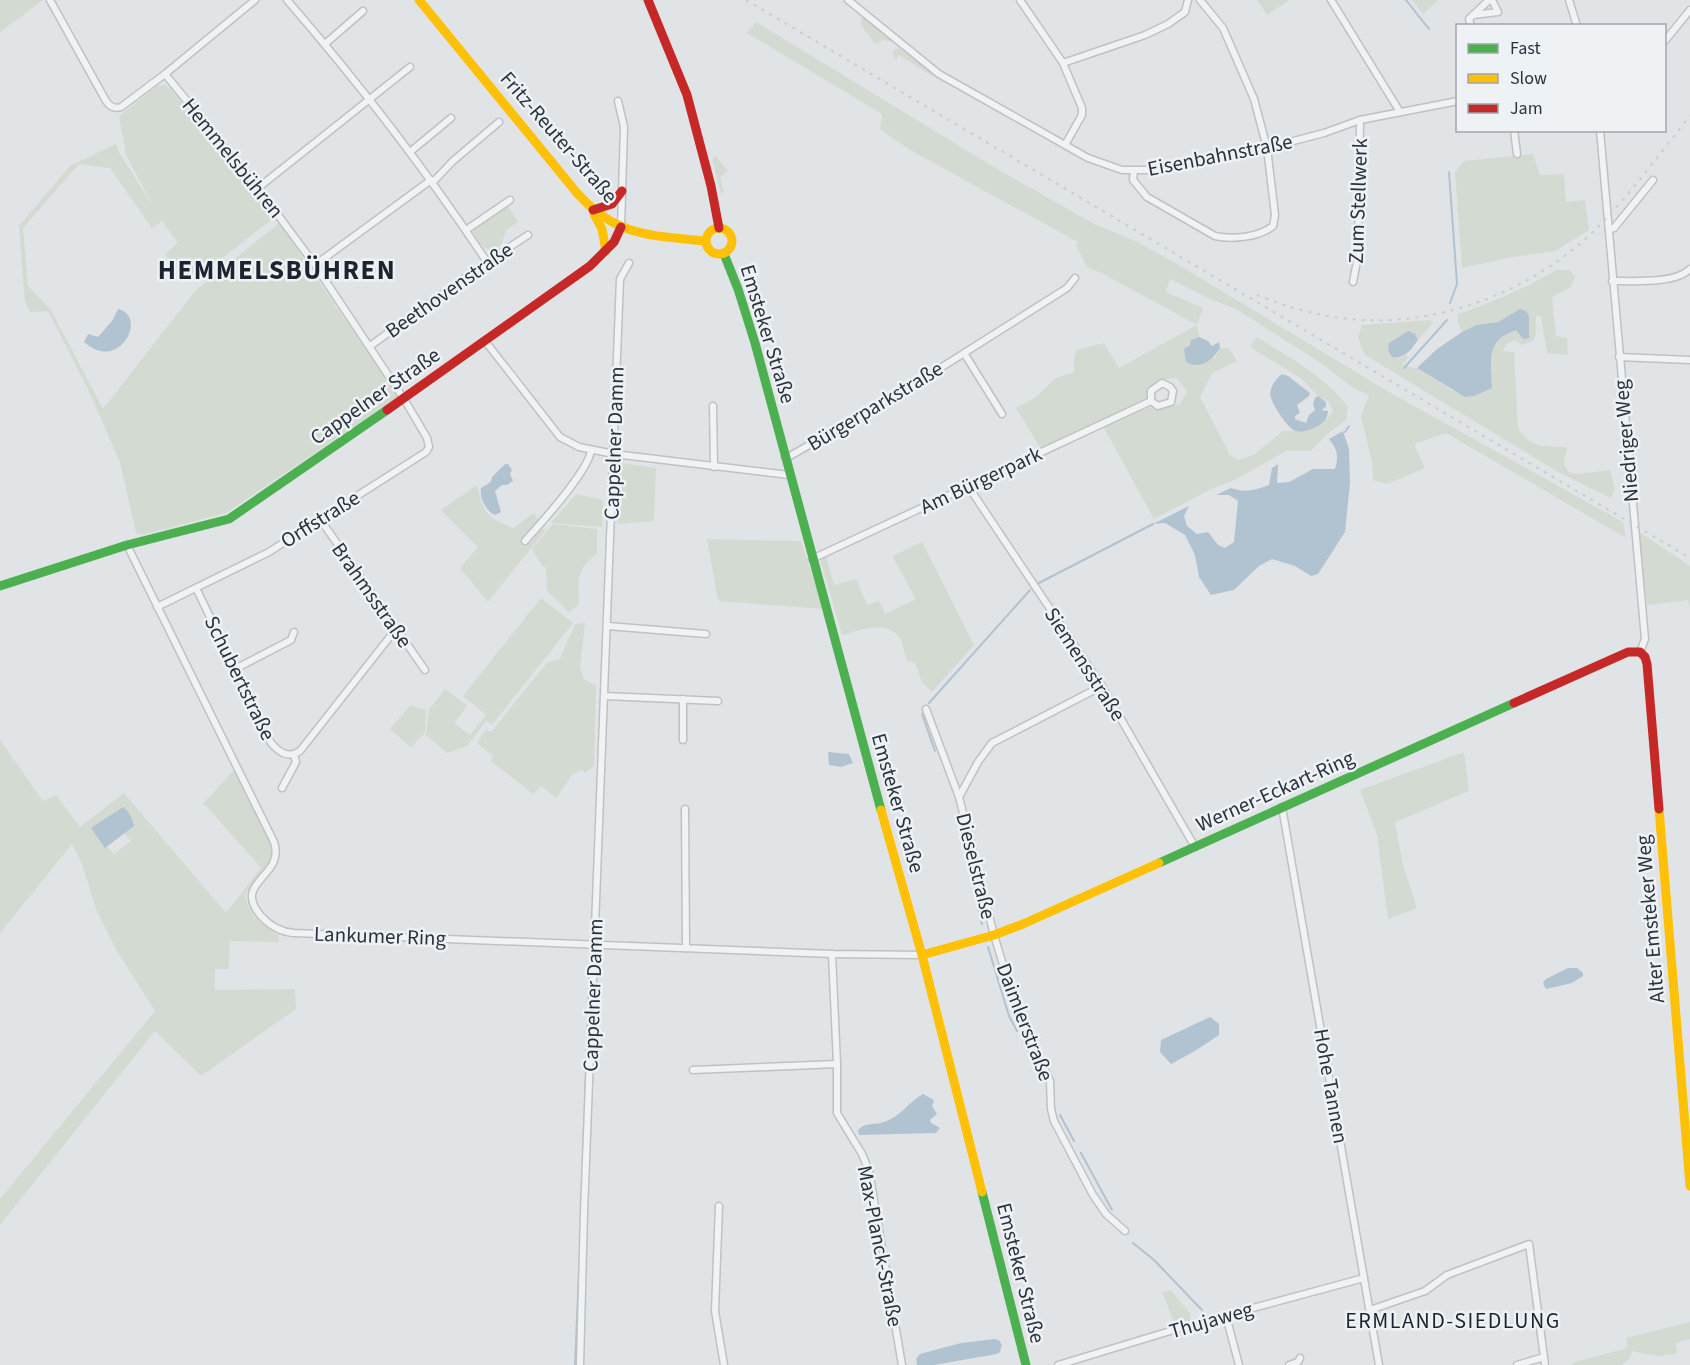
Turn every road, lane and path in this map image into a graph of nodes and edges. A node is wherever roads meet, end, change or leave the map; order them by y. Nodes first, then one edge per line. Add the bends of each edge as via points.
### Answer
1 (50, 0) edge
2 (255, 0) edge
3 (287, 0) edge
4 (419, 0) edge
5 (648, 0) edge
6 (848, 0) edge
7 (1020, 0) edge
8 (1188, 0) edge
9 (1200, 0) edge
10 (1331, 0) edge
11 (1491, 0) edge
12 (1569, 0) edge
13 (363, 10) dead end
14 (1690, 10) edge
15 (1473, 15) junction
16 (1470, 24) edge
17 (1576, 24) edge
18 (1666, 41) edge
19 (325, 44) junction
20 (1063, 63) junction
21 (410, 67) dead end
22 (165, 74) junction
23 (369, 98) junction
24 (618, 101) dead end
25 (1456, 101) edge
26 (1401, 112) junction
27 (451, 118) dead end
28 (1360, 120) junction
29 (499, 122) dead end
30 (1514, 132) edge
31 (1600, 132) edge
32 (1065, 145) junction
33 (1267, 147) junction
34 (410, 152) junction
35 (1516, 154) dead end
36 (1134, 171) junction
37 (1653, 180) dead end
38 (432, 181) junction
39 (258, 188) junction
40 (622, 191) junction
41 (510, 200) dead end
42 (591, 208) junction
43 (621, 227) junction
44 (719, 228) junction
45 (1609, 229) junction
46 (466, 230) junction
47 (528, 235) dead end
48 (705, 241) junction
49 (606, 251) junction
50 (724, 254) junction
51 (487, 262) junction
52 (629, 263) dead end
53 (315, 265) junction
54 (1690, 269) edge
55 (1075, 278) dead end
56 (1612, 281) junction
57 (1353, 282) dead end
58 (485, 341) junction
59 (370, 346) junction
60 (964, 353) junction
61 (1619, 357) junction
62 (1690, 360) edge
63 (404, 399) junction
64 (1151, 401) dead end
65 (713, 406) dead end
66 (1002, 414) dead end
67 (591, 451) junction
68 (614, 454) junction
69 (785, 457) junction
70 (714, 467) junction
71 (789, 475) junction
72 (968, 486) junction
73 (320, 519) junction
74 (525, 541) dead end
75 (127, 545) junction
76 (812, 559) junction
77 (0, 586) edge
78 (196, 588) junction
79 (157, 607) junction
80 (608, 626) junction
81 (396, 629) junction
82 (294, 632) dead end
83 (706, 634) dead end
84 (1640, 652) junction
85 (236, 669) junction
86 (425, 670) dead end
87 (1102, 687) junction
88 (605, 696) junction
89 (682, 699) junction
90 (718, 701) dead end
91 (926, 709) dead end
92 (683, 740) dead end
93 (294, 755) junction
94 (282, 788) dead end
95 (959, 797) junction
96 (1282, 807) junction
97 (685, 809) dead end
98 (1195, 847) junction
99 (994, 935) junction
100 (595, 944) junction
101 (686, 948) junction
102 (832, 954) junction
103 (922, 955) junction
104 (837, 1064) junction
105 (693, 1070) dead end
106 (1690, 1186) edge
107 (719, 1206) dead end
108 (1125, 1230) dead end
109 (1364, 1278) junction
110 (1370, 1310) junction
111 (1226, 1316) junction
112 (1544, 1357) junction
113 (1300, 1358) dead end
114 (1086, 1361) edge
115 (580, 1365) edge
116 (724, 1365) edge
117 (902, 1365) edge
118 (1026, 1365) edge
119 (1058, 1365) edge
120 (1239, 1365) edge
121 (1289, 1365) edge
122 (1379, 1365) edge
123 (1517, 1365) edge
124 (1545, 1365) edge

1 - 22 street via 110,106 121,107
2 - 22 street
3 - 19 street
4 - 42 street, Fritz-Reuter-Straße
5 - 44 street, Emsteker Straße via 687,95
6 - 32 street, Eisenbahnstraße via 939,74
7 - 20 street
8 - 20 street via 1185,12 1160,29
9 - 33 street via 1223,28 1235,52 1254,99
10 - 26 street
11 - 15 street
11 - 15 street via 1498,12
12 - 17 street
13 - 19 street
14 - 18 street
15 - 16 street
19 - 23 street
20 - 32 street via 1082,108
21 - 23 street
22 - 39 street, Hemmelsbühren
23 - 34 street
23 - 39 street
24 - 40 street via 624,127
25 - 26 street, Eisenbahnstraße
26 - 28 street, Eisenbahnstraße
27 - 34 street
28 - 33 street, Eisenbahnstraße
28 - 57 street, Zum Stellwerk via 1358,256
29 - 38 street
30 - 35 street
31 - 45 street, Niedriger Weg
32 - 36 street, Eisenbahnstraße via 1109,167
33 - 36 street, Eisenbahnstraße
33 - 36 street via 1275,215 1273,226 1258,235 1221,237 1204,231 1147,197 1133,180
34 - 38 street
37 - 45 street via 1614,228
38 - 46 street
38 - 53 street
39 - 53 street, Hemmelsbühren
40 - 42 street via 612,204
40 - 43 street
41 - 46 street
42 - 43 street, Fritz-Reuter-Straße
42 - 49 street via 602,230
43 - 48 street, Fritz-Reuter-Straße
43 - 49 street, Cappelner Straße
44 - 48 street via 711,230
44 - 50 street, Emsteker Straße via 732,237 730,249
45 - 56 street, Niedriger Weg
46 - 51 street
47 - 51 street, Beethovenstraße
48 - 50 street, Emsteker Straße via 711,252
49 - 58 street, Cappelner Straße
50 - 69 street, Emsteker Straße via 755,343
51 - 59 street, Beethovenstraße
52 - 68 street, Cappelner Damm via 620,279
53 - 59 street, Hemmelsbühren
54 - 56 street via 1674,278
55 - 60 street, Bürgerparkstraße via 1067,288
56 - 61 street, Niedriger Weg
58 - 63 street, Cappelner Straße
58 - 67 street via 553,429 568,443
59 - 63 street, Hemmelsbühren
60 - 66 street, Bürgerparkstraße
60 - 69 street, Bürgerparkstraße
61 - 62 street
61 - 84 street, Niedriger Weg via 1645,639
63 - 73 street, Orffstraße via 427,438 426,452
63 - 75 street, Cappelner Straße via 229,519
64 - 72 street, Am Bürgerpark
65 - 70 street
67 - 68 street
67 - 74 street via 587,462
68 - 70 street
68 - 80 street, Cappelner Damm
69 - 71 street, Emsteker Straße
70 - 71 street
71 - 76 street, Emsteker Straße
72 - 76 street, Am Bürgerpark
72 - 87 street, Siemensstraße
73 - 78 street, Orffstraße via 269,552
73 - 81 street, Brahmsstraße
75 - 77 street, Cappelner Straße
75 - 79 street, Lankumer Ring
76 - 103 street, Emsteker Straße
78 - 79 street, Orffstraße
78 - 85 street, Schubertstraße
79 - 100 street, Lankumer Ring via 274,842 276,859 254,888 251,899 273,927 294,933
80 - 83 street
80 - 88 street, Cappelner Damm
81 - 86 street, Brahmsstraße
81 - 93 street, Schubertstraße
82 - 85 street via 291,640
84 - 96 street, Werner-Eckart-Ring via 1628,652
84 - 106 street, Alter Emsteker Weg via 1647,664
85 - 93 street, Schubertstraße via 271,743 277,750
87 - 95 street, Dieselstraße via 993,743
87 - 98 street, Siemensstraße
88 - 89 street
88 - 100 street, Cappelner Damm
89 - 90 street
89 - 92 street
91 - 95 street, Dieselstraße
93 - 94 street, Schubertstraße via 296,762
95 - 99 street, Dieselstraße
96 - 98 street, Werner-Eckart-Ring
96 - 109 street, Hohe Tannen
97 - 101 street
98 - 99 street, Werner-Eckart-Ring
99 - 103 street, Werner-Eckart-Ring
99 - 108 street, Daimlerstraße via 1015,1004 1050,1081 1054,1121 1093,1195 1106,1214
100 - 101 street, Lankumer Ring
100 - 115 street, Cappelner Damm
101 - 102 street, Lankumer Ring
102 - 103 street, Lankumer Ring
102 - 104 street, Max-Planck-Straße
103 - 118 street, Emsteker Straße
104 - 105 street
104 - 117 street, Max-Planck-Straße via 837,1113 869,1171
107 - 116 street via 715,1311
109 - 110 street, Hohe Tannen
109 - 111 street, Thujaweg
110 - 112 street via 1425,1291 1447,1275 1529,1244
110 - 122 street, Hohe Tannen
111 - 114 street, Thujaweg
111 - 120 street
112 - 123 street
112 - 124 street
113 - 121 street
114 - 119 street, Thujaweg

